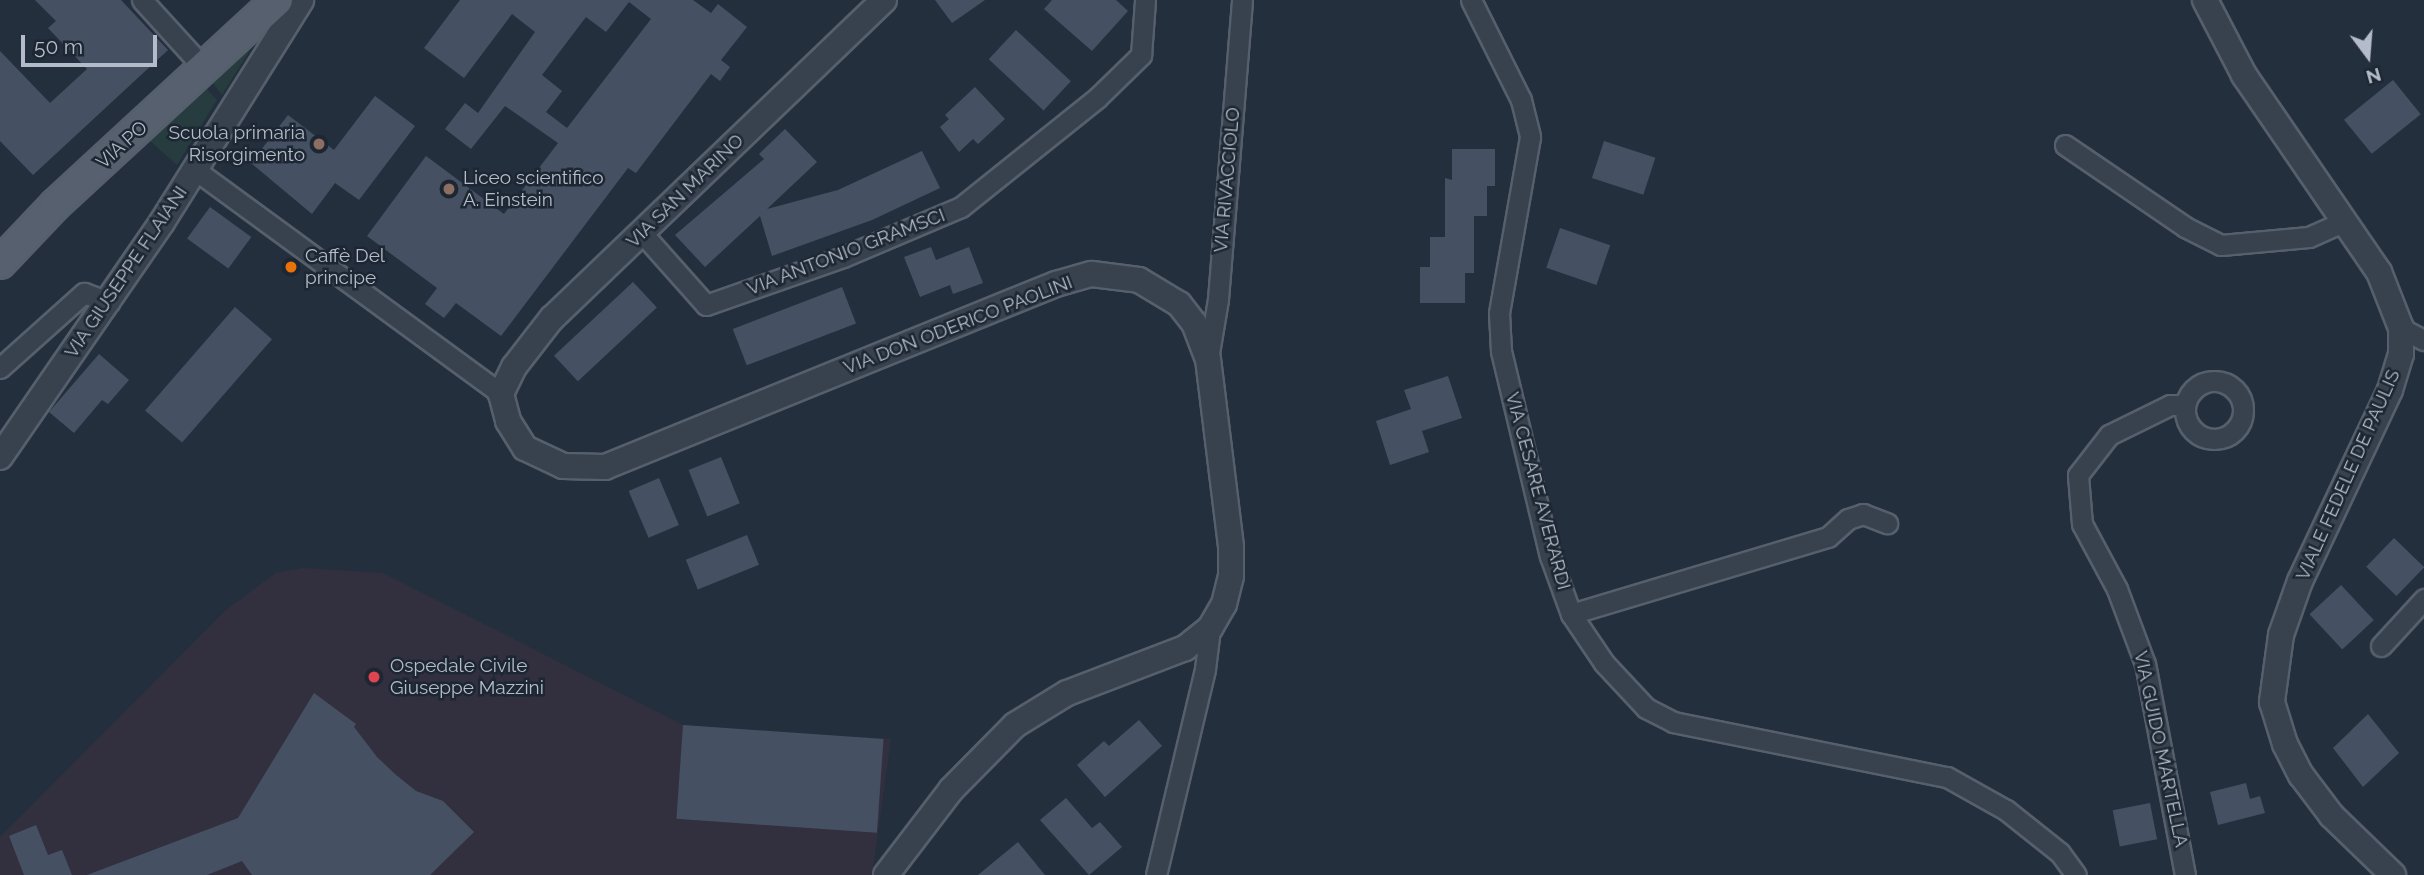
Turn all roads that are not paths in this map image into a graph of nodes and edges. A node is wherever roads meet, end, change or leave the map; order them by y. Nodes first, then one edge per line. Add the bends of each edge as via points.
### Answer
1 (142, 0) edge
2 (251, 0) edge
3 (884, 0) edge
4 (1145, 0) edge
5 (1242, 0) edge
6 (1471, 0) edge
7 (2205, 0) edge
8 (291, 3) edge
9 (193, 55) junction
10 (2065, 145) dead end
11 (194, 169) junction
12 (2345, 221) junction
13 (642, 233) junction
14 (0, 238) edge
15 (0, 263) edge
16 (109, 302) junction
17 (2401, 328) junction
18 (2424, 340) edge
19 (1208, 359) junction
20 (0, 368) edge
21 (501, 394) junction
22 (2185, 404) dead end
23 (0, 457) edge
24 (1887, 523) dead end
25 (2424, 598) edge
26 (1571, 614) junction
27 (1210, 628) junction
28 (2381, 646) dead end
29 (887, 873) edge
30 (1156, 875) edge
31 (2076, 875) edge
32 (2185, 875) edge
33 (2393, 875) edge

1 - 9 street
2 - 9 main road, VIA PO
3 - 13 street, VIA SAN MARINO
4 - 13 street, VIA ANTONIO GRAMSCI via 1141,55 1097,99 961,207 843,257 706,305
5 - 19 street, VIA RIVACCIOLO via 1218,299
6 - 26 street, VIA CESARE AVERARDI via 1521,100 1530,137 1499,313 1502,351 1550,556
7 - 12 street, VIALE FEDELE DE PAULIS via 2244,75
8 - 11 street, VIA GIUSEPPE FLAIANI
8 - 15 main road, VIA PO via 55,205
9 - 14 main road, VIA PO
10 - 12 street via 2185,227 2221,245 2309,237
11 - 16 street, VIA GIUSEPPE FLAIANI
11 - 21 street
12 - 17 street, VIALE FEDELE DE PAULIS via 2379,272
13 - 21 street, VIA SAN MARINO via 552,318 514,367
16 - 20 street via 84,292
16 - 23 street, VIA GIUSEPPE FLAIANI
17 - 18 street
17 - 33 street, VIALE FEDELE DE PAULIS via 2401,354 2390,390 2300,582 2281,635 2272,702 2301,775 2332,816
19 - 21 street, VIA DON ODERICO PAOLINI via 1194,323 1179,304 1139,280 1092,274 1056,284 605,467 563,466 525,448 508,421
19 - 27 street, VIA DON ODERICO PAOLINI via 1231,547 1231,576 1224,604
22 - 32 street, VIA GUIDO MARTELLA via 2170,405 2109,435 2078,475 2081,524 2118,589 2145,664
24 - 26 street via 1863,514 1848,519 1828,537
25 - 28 street
26 - 31 street, VIA CESARE AVERARDI via 1604,663 1646,708 1673,722 1947,778 2006,810 2060,853
27 - 29 street, VIA DON ODERICO PAOLINI via 1185,648 1067,693 1016,725 951,790
27 - 30 street via 1205,669

